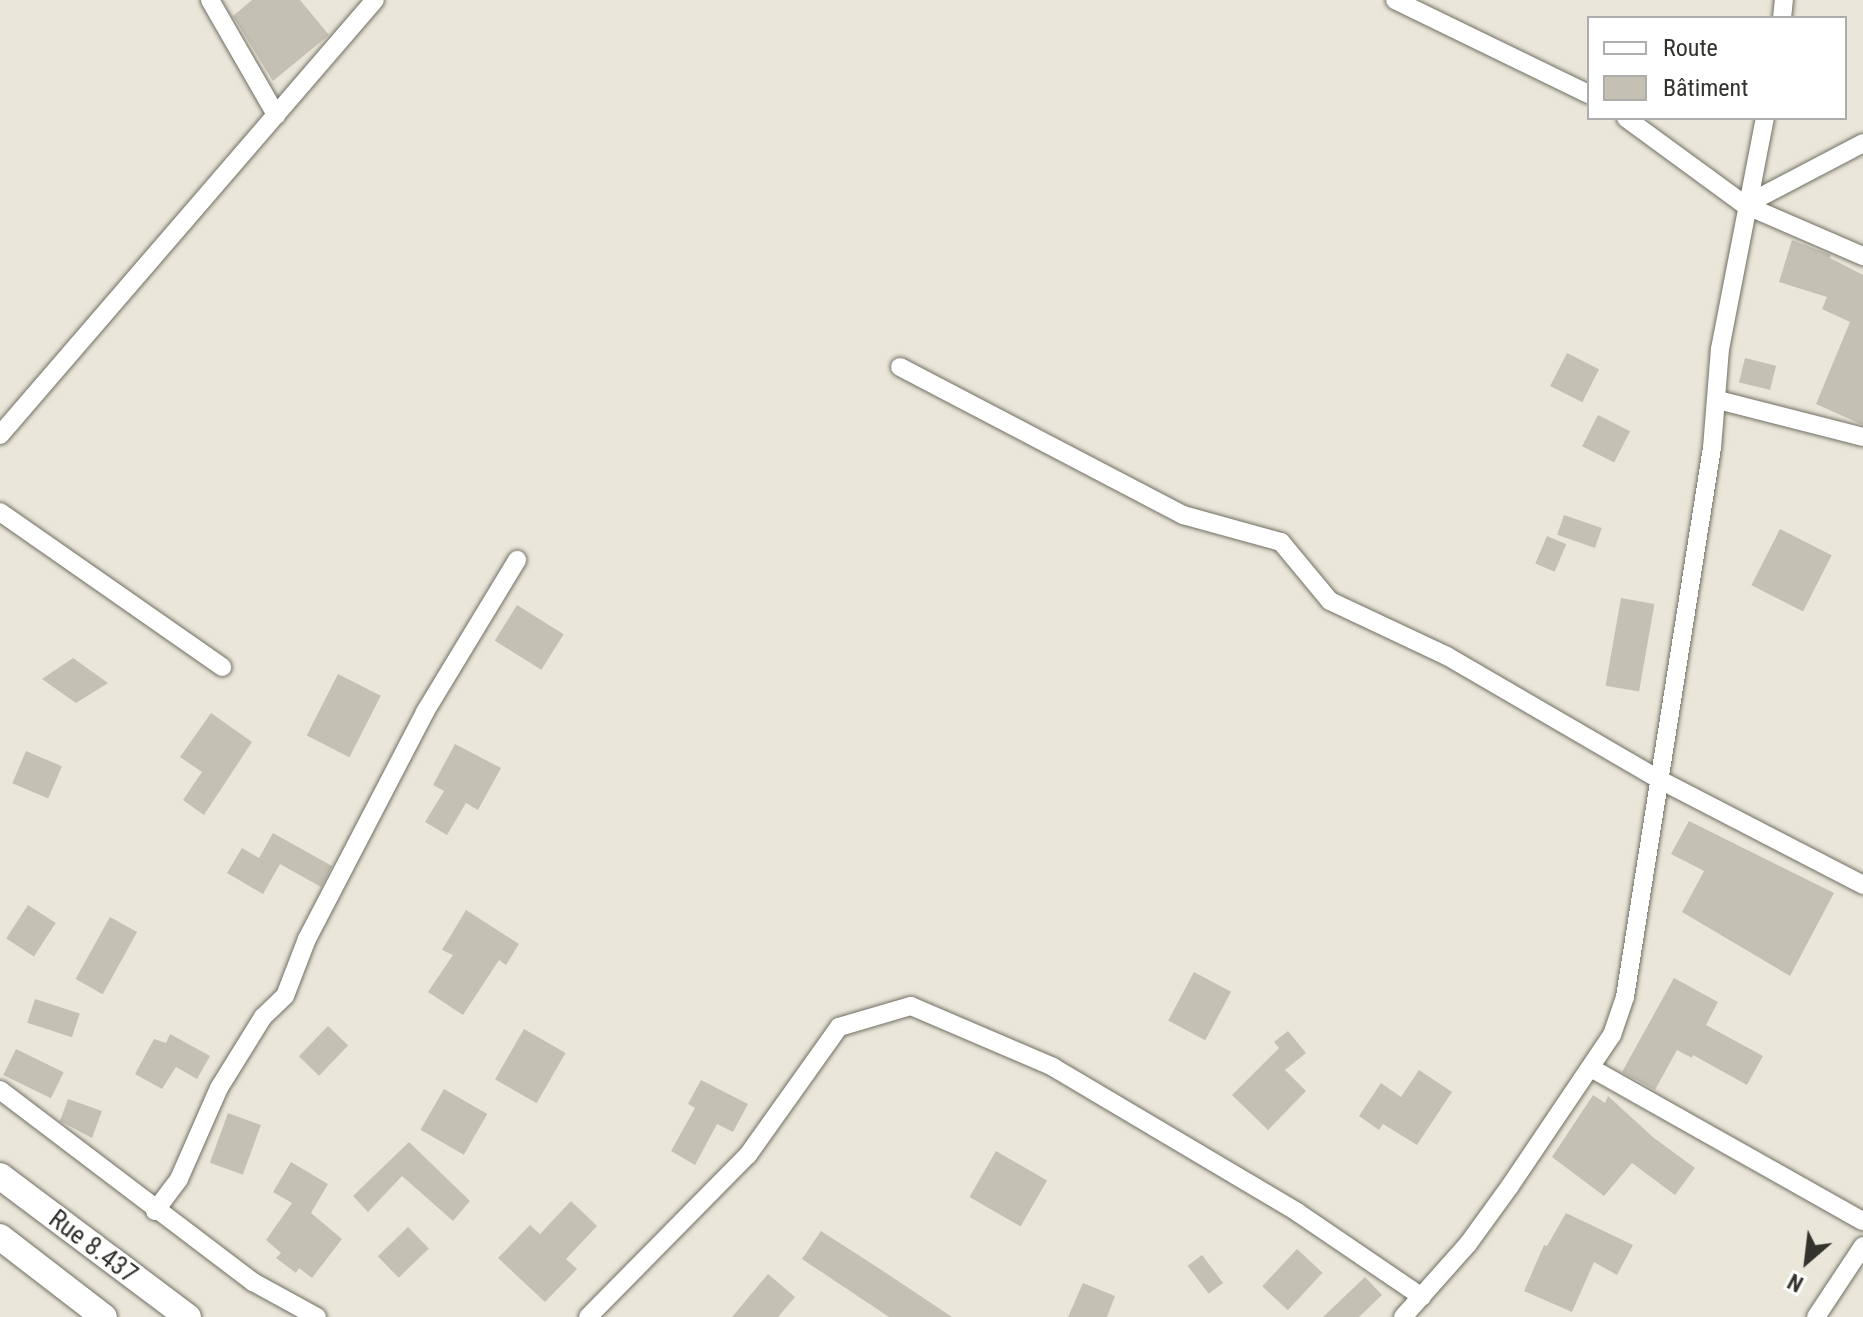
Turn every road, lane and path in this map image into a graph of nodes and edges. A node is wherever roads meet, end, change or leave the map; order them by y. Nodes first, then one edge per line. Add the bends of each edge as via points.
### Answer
1 (210, 0) edge
2 (375, 0) edge
3 (1395, 0) edge
4 (1587, 93) edge
5 (276, 115) junction
6 (1629, 120) edge
7 (1765, 120) edge
8 (1863, 143) edge
9 (1745, 205) junction
10 (1863, 256) edge
11 (900, 367) dead end
12 (1718, 400) junction
13 (0, 435) edge
14 (1863, 437) edge
15 (0, 512) edge
16 (517, 560) dead end
17 (222, 667) dead end
18 (1660, 780) junction
19 (1863, 885) edge
20 (1591, 1068) junction
21 (0, 1090) edge
22 (0, 1176) edge
23 (155, 1211) junction
24 (1863, 1221) edge
25 (0, 1237) edge
26 (1863, 1246) edge
27 (1422, 1297) junction
28 (104, 1317) edge
29 (188, 1317) edge
30 (317, 1317) edge
31 (588, 1317) edge
32 (1403, 1317) edge
33 (1816, 1317) edge

1 - 5 street
2 - 5 street
3 - 4 street
5 - 13 street
6 - 9 street
7 - 9 street
8 - 9 street
9 - 10 street
9 - 12 street via 1720,349
11 - 18 street via 1183,515 1281,542 1330,601 1447,656
12 - 14 street
12 - 18 street
15 - 17 street
16 - 23 street via 425,712 307,939 285,996 263,1017 219,1088 179,1179
18 - 19 street
18 - 20 street via 1625,997 1612,1035
20 - 24 street
20 - 27 street via 1468,1244
21 - 23 street
22 - 29 main road, Rue 8.437
23 - 30 street via 253,1282
25 - 28 main road, Rue 8.437
26 - 33 street
27 - 31 street via 1297,1212 1053,1067 911,1006 839,1027 748,1155
27 - 32 street

